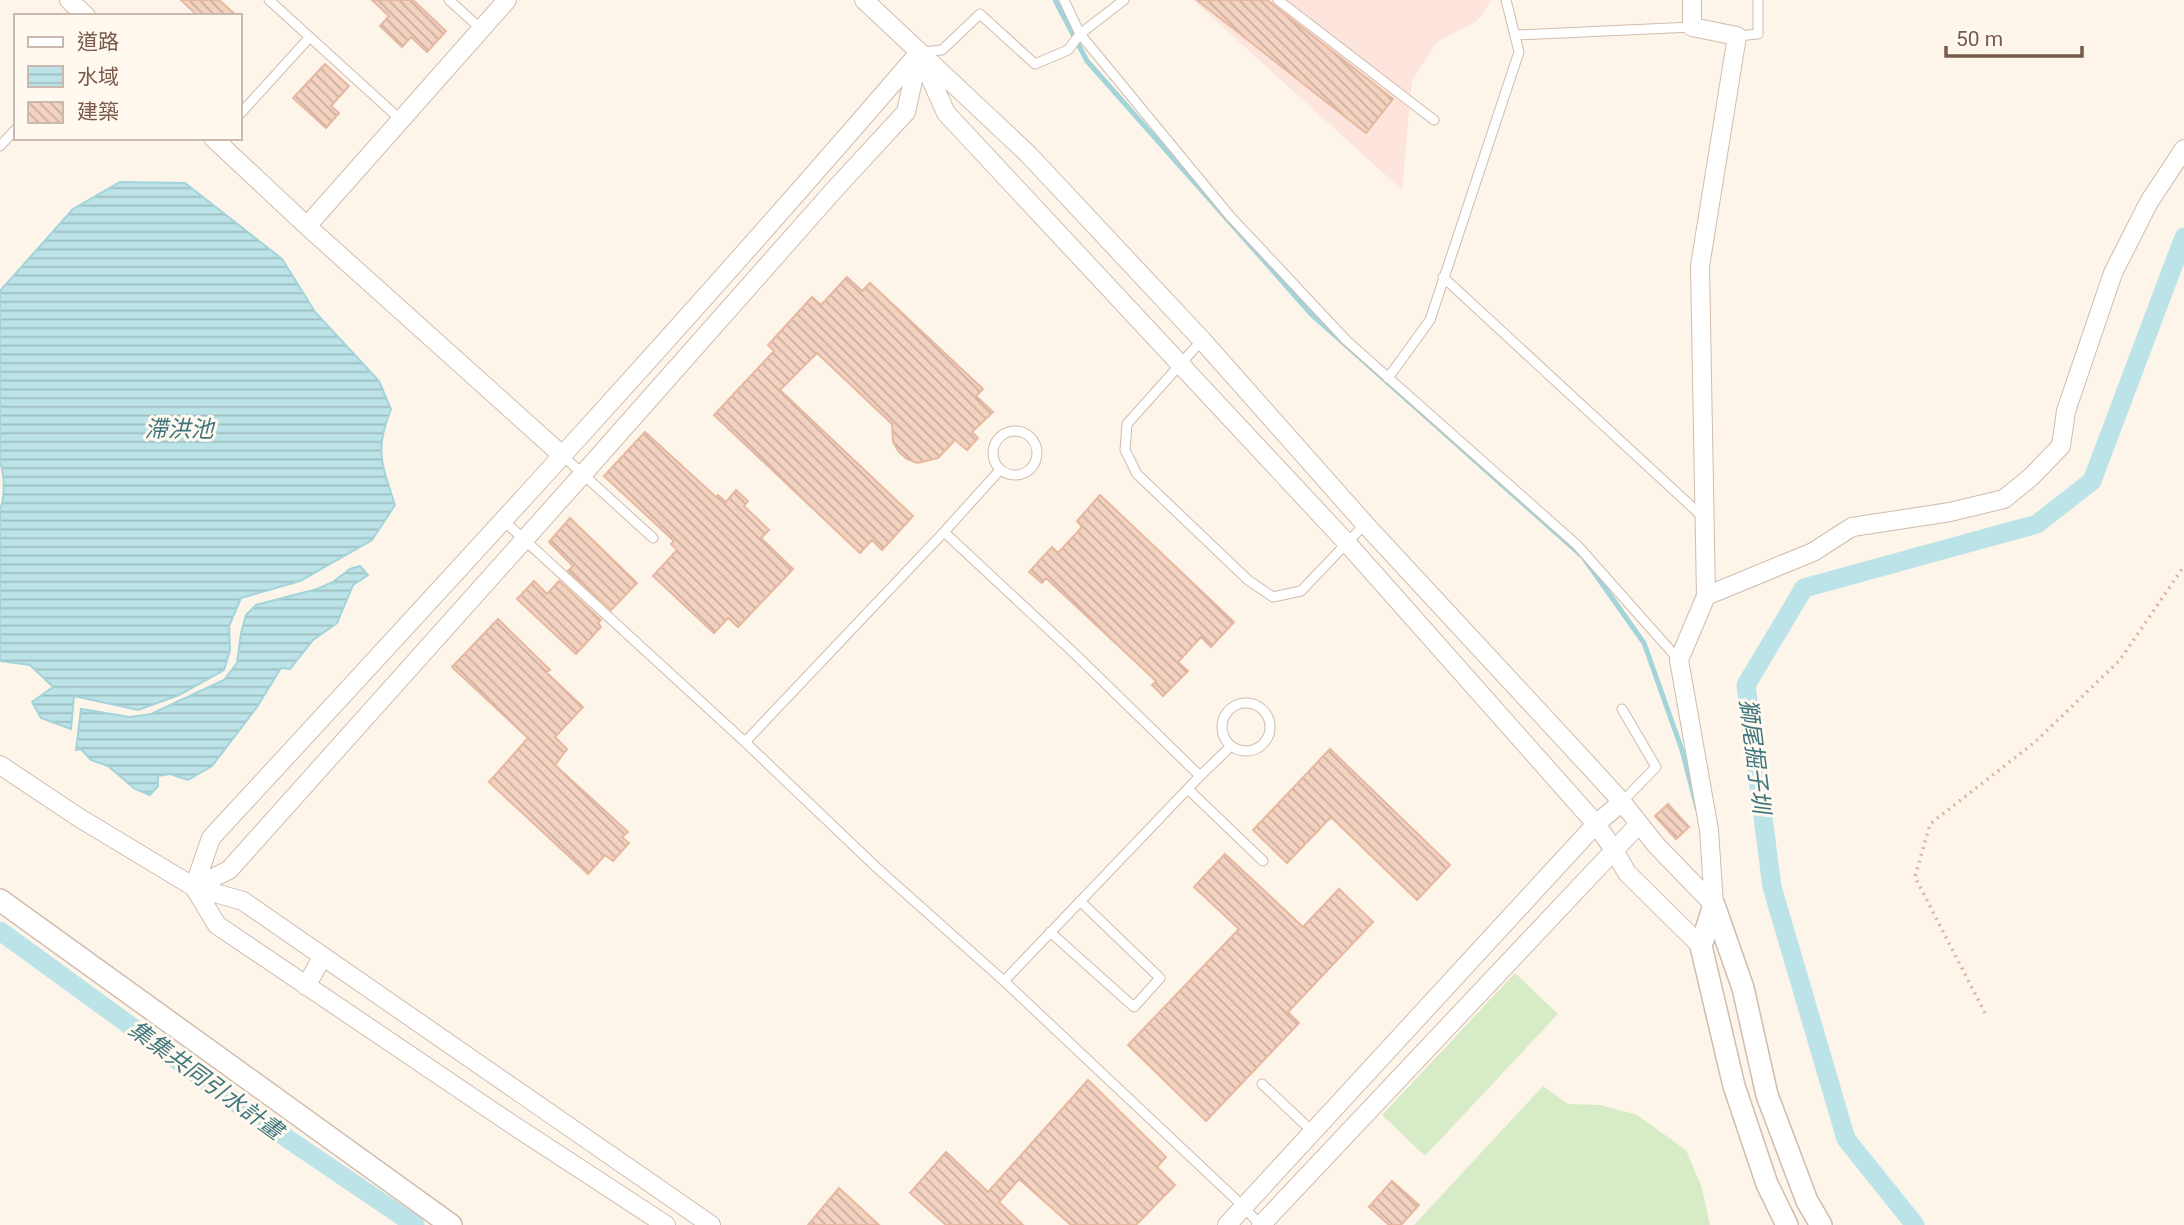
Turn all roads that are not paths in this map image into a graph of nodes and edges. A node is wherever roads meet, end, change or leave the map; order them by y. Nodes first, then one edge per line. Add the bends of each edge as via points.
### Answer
1 (269, 0) edge
2 (449, 0) edge
3 (508, 0) edge
4 (864, 0) edge
5 (1063, 0) edge
6 (1124, 0) edge
7 (1278, 0) edge
8 (1506, 0) edge
9 (1692, 0) edge
10 (1758, 0) edge
11 (1692, 27) junction
12 (481, 29) junction
13 (1080, 34) junction
14 (1517, 36) junction
15 (1737, 36) junction
16 (309, 38) junction
17 (919, 52) junction
18 (242, 112) edge
19 (1434, 120) dead end
20 (402, 121) junction
21 (14, 131) edge
22 (216, 140) edge
23 (0, 146) edge
24 (2184, 149) edge
25 (307, 226) junction
26 (1443, 277) junction
27 (1202, 340) junction
28 (1181, 363) junction
29 (1388, 378) junction
30 (563, 456) junction
31 (999, 471) junction
32 (583, 474) junction
33 (1704, 518) junction
34 (504, 521) junction
35 (1366, 524) junction
36 (944, 532) junction
37 (653, 538) dead end
38 (524, 539) junction
39 (1348, 543) junction
40 (1706, 596) junction
41 (1679, 660) junction
42 (1622, 709) dead end
43 (745, 742) junction
44 (1231, 746) junction
45 (0, 765) edge
46 (1200, 776) junction
47 (1188, 789) junction
48 (1622, 802) junction
49 (1596, 824) junction
50 (1639, 824) junction
51 (1614, 850) junction
52 (1263, 861) dead end
53 (194, 887) junction
54 (0, 901) edge
55 (1080, 901) junction
56 (1714, 905) junction
57 (1050, 932) junction
58 (1701, 946) junction
59 (323, 956) junction
60 (1004, 981) junction
61 (306, 986) junction
62 (1262, 1084) dead end
63 (524, 1096) junction
64 (510, 1123) junction
65 (1314, 1133) junction
66 (1244, 1207) junction
67 (686, 1208) junction
68 (451, 1225) edge
69 (666, 1225) edge
70 (676, 1225) edge
71 (711, 1225) edge
72 (1227, 1225) edge
73 (1261, 1225) edge
74 (1787, 1225) edge
75 (1822, 1225) edge

1 - 16 lane
2 - 12 lane
3 - 12 street
4 - 17 street
5 - 13 lane
6 - 13 lane
7 - 19 lane
8 - 14 lane
9 - 11 street
10 - 15 lane via 1758,34
11 - 14 lane
11 - 15 street
12 - 20 street
13 - 17 lane via 1068,50 1035,64 980,14 942,50
13 - 29 lane via 1229,215 1347,341
14 - 26 lane via 1519,52
15 - 33 street via 1700,265
16 - 18 lane
16 - 20 lane
17 - 27 street via 1028,154
17 - 28 street via 946,113
17 - 30 street
17 - 32 street via 906,112
20 - 25 street
21 - 23 lane
22 - 25 street
24 - 40 street via 2149,202 2112,273 2066,411 2061,446 2031,477 2004,499 1852,527 1813,552
25 - 30 street
26 - 29 lane via 1430,320
26 - 33 lane
27 - 28 lane
27 - 35 street
28 - 39 street
28 - 39 lane via 1127,424 1125,450 1137,474 1248,580 1273,597 1301,591
29 - 41 lane via 1577,545
30 - 32 lane
30 - 34 street
31 - 31 lane via 1012,476 1027,473 1037,460 1036,444 1024,432 1009,430 996,439 991,455
31 - 36 lane
32 - 37 lane
32 - 38 street
33 - 40 street
34 - 38 lane
34 - 53 street via 211,838
35 - 39 lane
35 - 48 street
36 - 43 lane
36 - 46 lane
38 - 43 lane
38 - 53 street via 229,870
39 - 49 street
40 - 41 street
41 - 56 street via 1709,830
42 - 48 lane via 1656,767
43 - 60 lane
44 - 44 lane via 1244,752 1260,747 1269,733 1268,717 1256,705 1239,704 1225,714 1221,730
44 - 46 lane
45 - 53 street
46 - 47 lane
47 - 52 lane
47 - 55 lane
48 - 49 street
48 - 50 street
49 - 51 street
49 - 65 street
50 - 51 street
50 - 56 street
51 - 58 street via 1627,873
51 - 73 street
53 - 59 street via 243,901
53 - 61 street via 217,925
54 - 68 street
55 - 57 lane
55 - 57 lane via 1160,978 1134,1007
56 - 58 street
56 - 75 street via 1743,988 1767,1095 1807,1200
57 - 60 lane
58 - 74 street via 1734,1086 1767,1184
59 - 61 street
59 - 63 street
60 - 66 lane
61 - 64 street
62 - 65 lane
63 - 64 street
63 - 67 street
64 - 69 street
65 - 66 street
66 - 72 street
66 - 73 lane
67 - 70 street
67 - 71 street

